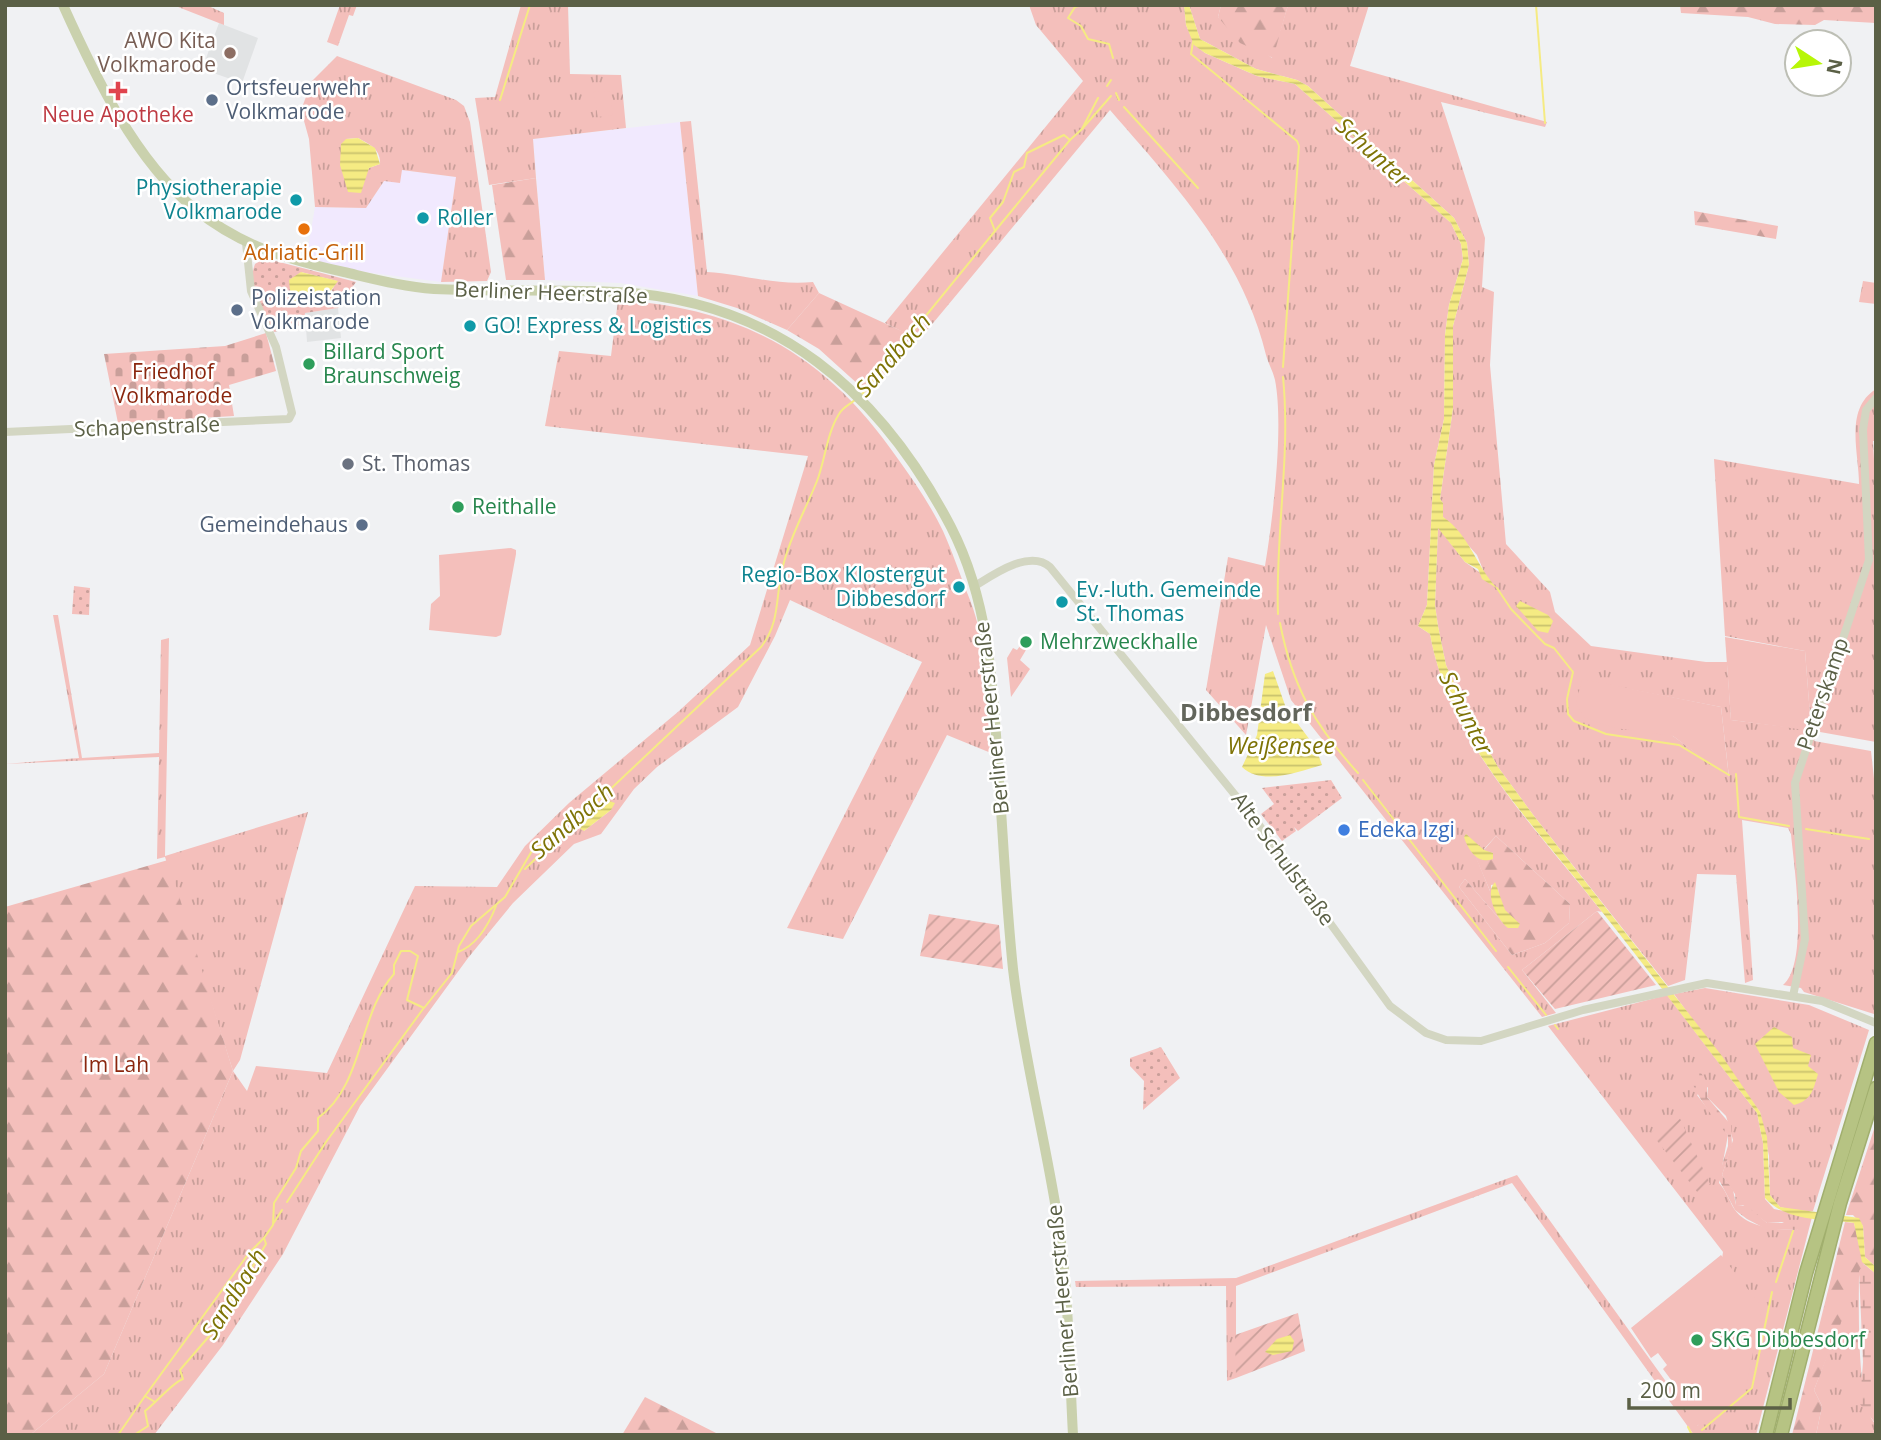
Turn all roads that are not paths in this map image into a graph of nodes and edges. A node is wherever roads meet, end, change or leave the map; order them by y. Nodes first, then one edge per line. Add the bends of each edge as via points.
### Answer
1 (63, 5) edge
2 (246, 243) junction
3 (1876, 398) edge
4 (5, 432) edge
5 (975, 586) junction
6 (1793, 996) junction
7 (1876, 1023) edge
8 (1876, 1043) edge
9 (1876, 1088) edge
10 (1073, 1435) edge
11 (1766, 1435) edge
12 (1781, 1435) edge

1 - 2 main road, Berliner Heerstraße via 103,90 143,149 184,200
2 - 4 street, Schapenstraße via 251,291 276,347 292,413 289,419
2 - 5 main road, Berliner Heerstraße via 280,257 414,286 621,292 703,305 757,324 827,367 864,402 936,502
3 - 6 street, Peterskamp via 1866,411 1863,430 1869,561 1795,778 1805,939
5 - 6 street, Alte Schulstraße via 1029,560 1050,567 1257,822 1390,1006 1439,1039 1481,1041 1648,994 1715,983
5 - 10 main road, Berliner Heerstraße via 993,686 1015,980 1063,1256
6 - 7 street, Alte Schulstraße
8 - 11 highway via 1806,1272
9 - 12 highway

